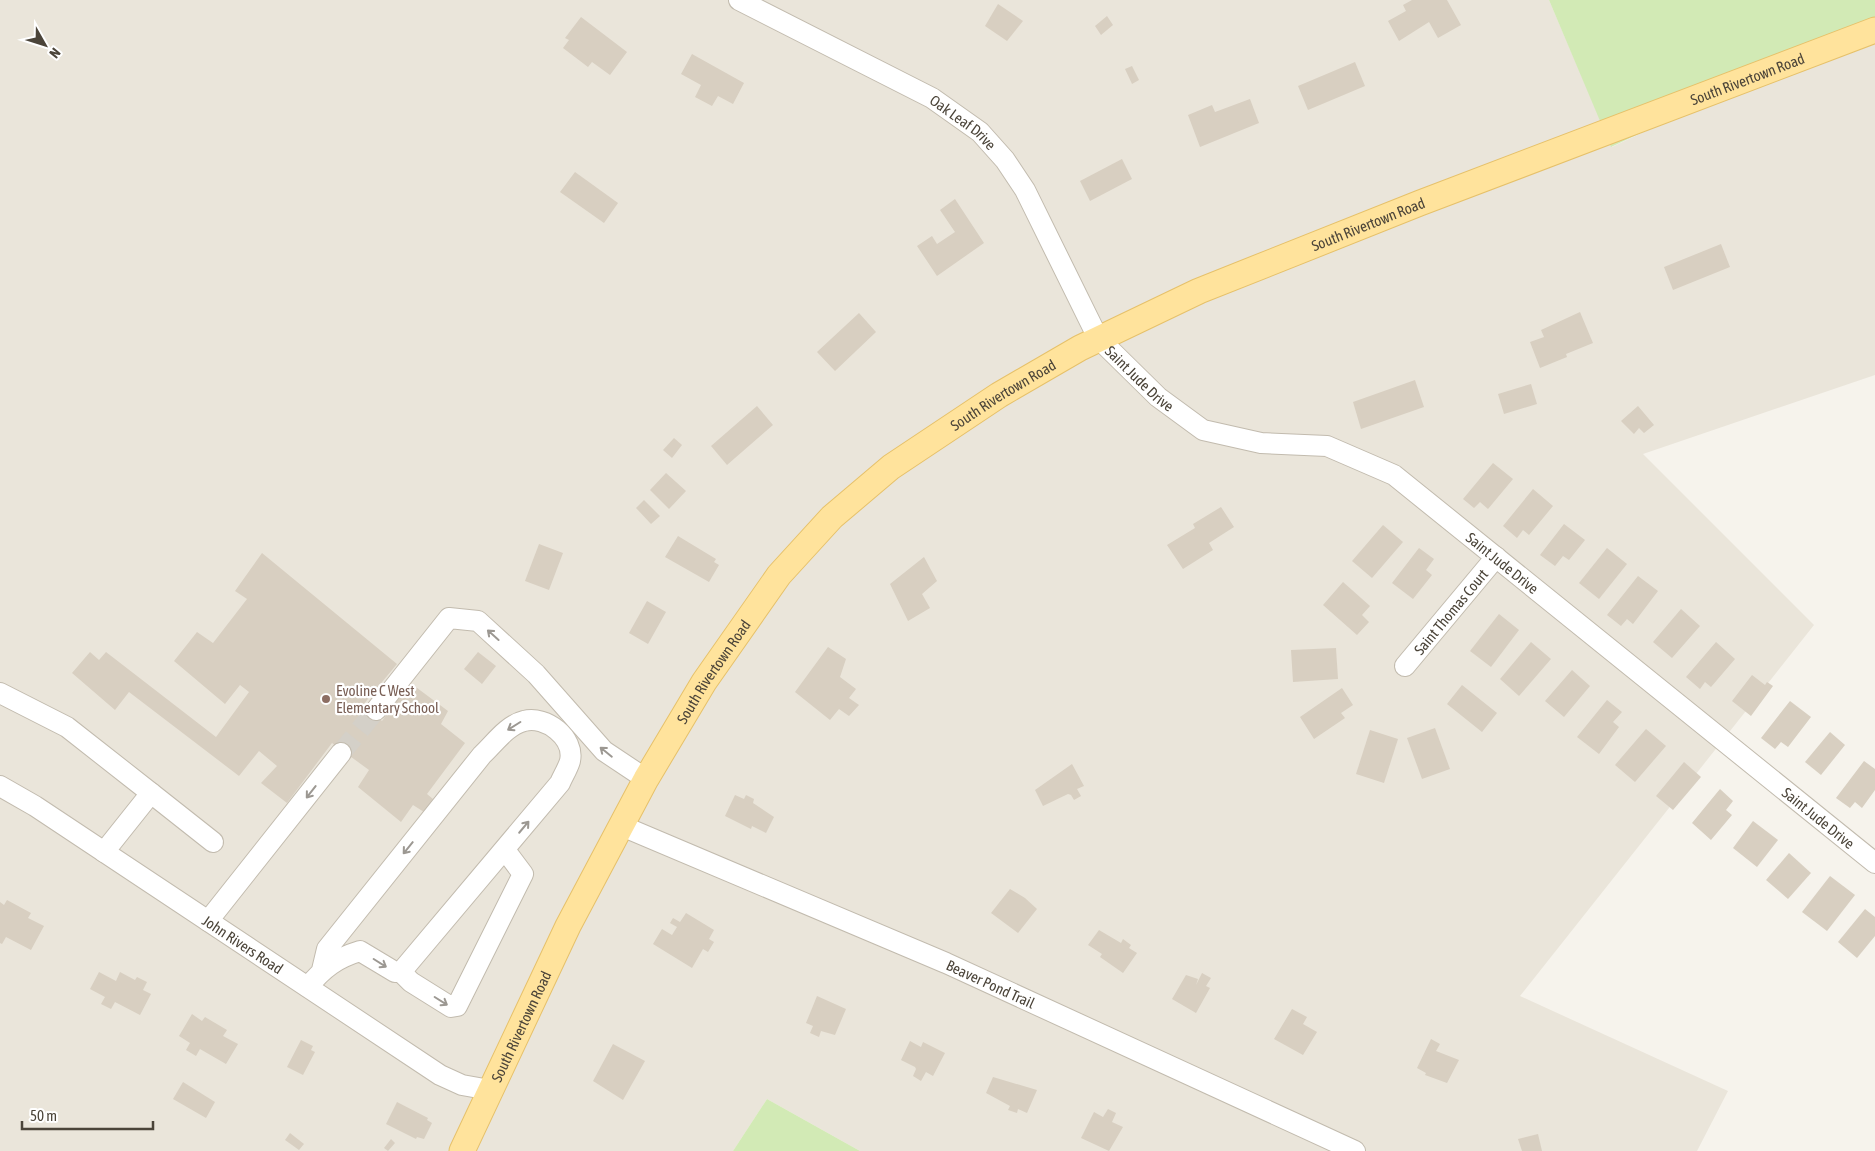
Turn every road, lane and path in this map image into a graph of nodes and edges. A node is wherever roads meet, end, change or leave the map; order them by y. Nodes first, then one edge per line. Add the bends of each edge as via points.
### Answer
1 (745, 2) edge
2 (1875, 30) edge
3 (1098, 338) junction
4 (1496, 557) junction
5 (1405, 666) dead end
6 (0, 693) edge
7 (376, 710) tunnel mouth
8 (341, 753) tunnel mouth
9 (646, 779) junction
10 (0, 786) edge
11 (151, 793) junction
12 (622, 826) junction
13 (213, 842) dead end
14 (505, 850) junction
15 (104, 852) junction
16 (1875, 863) edge
17 (208, 921) junction
18 (322, 970) junction
19 (401, 972) junction
20 (308, 987) junction
21 (490, 1090) junction
22 (462, 1151) edge
23 (1355, 1151) edge

1 - 3 street, Oak Leaf Drive via 932,98 980,132 1005,160 1025,190
2 - 3 main road, South Rivertown Road via 1420,203 1199,291
3 - 4 street, Saint Jude Drive via 1158,397 1203,430 1261,443 1327,446 1394,475
3 - 9 main road, South Rivertown Road via 999,395 891,467 832,517 774,583 704,682
4 - 5 street, Saint Thomas Court
4 - 16 street, Saint Jude Drive
6 - 11 street via 67,727
9 -> 7 street via 604,751 536,674 478,621 449,618
8 -> 17 street
9 - 12 main road, South Rivertown Road
10 - 15 street, John Rivers Road
11 - 13 street
11 - 15 street
12 - 21 main road, South Rivertown Road via 568,926
12 - 23 street, Beaver Pond Trail via 946,964
14 -> 18 street via 560,783 570,760 567,742 556,728 543,722 525,720 510,728 482,755 327,949
14 - 19 street
19 -> 14 street via 451,1007 457,1006 523,874
15 - 17 street, John Rivers Road
17 - 20 street, John Rivers Road
18 -> 19 street via 341,957 360,951 395,972
18 - 20 street
20 - 21 street, John Rivers Road via 440,1075 462,1085
21 - 22 main road, South Rivertown Road

